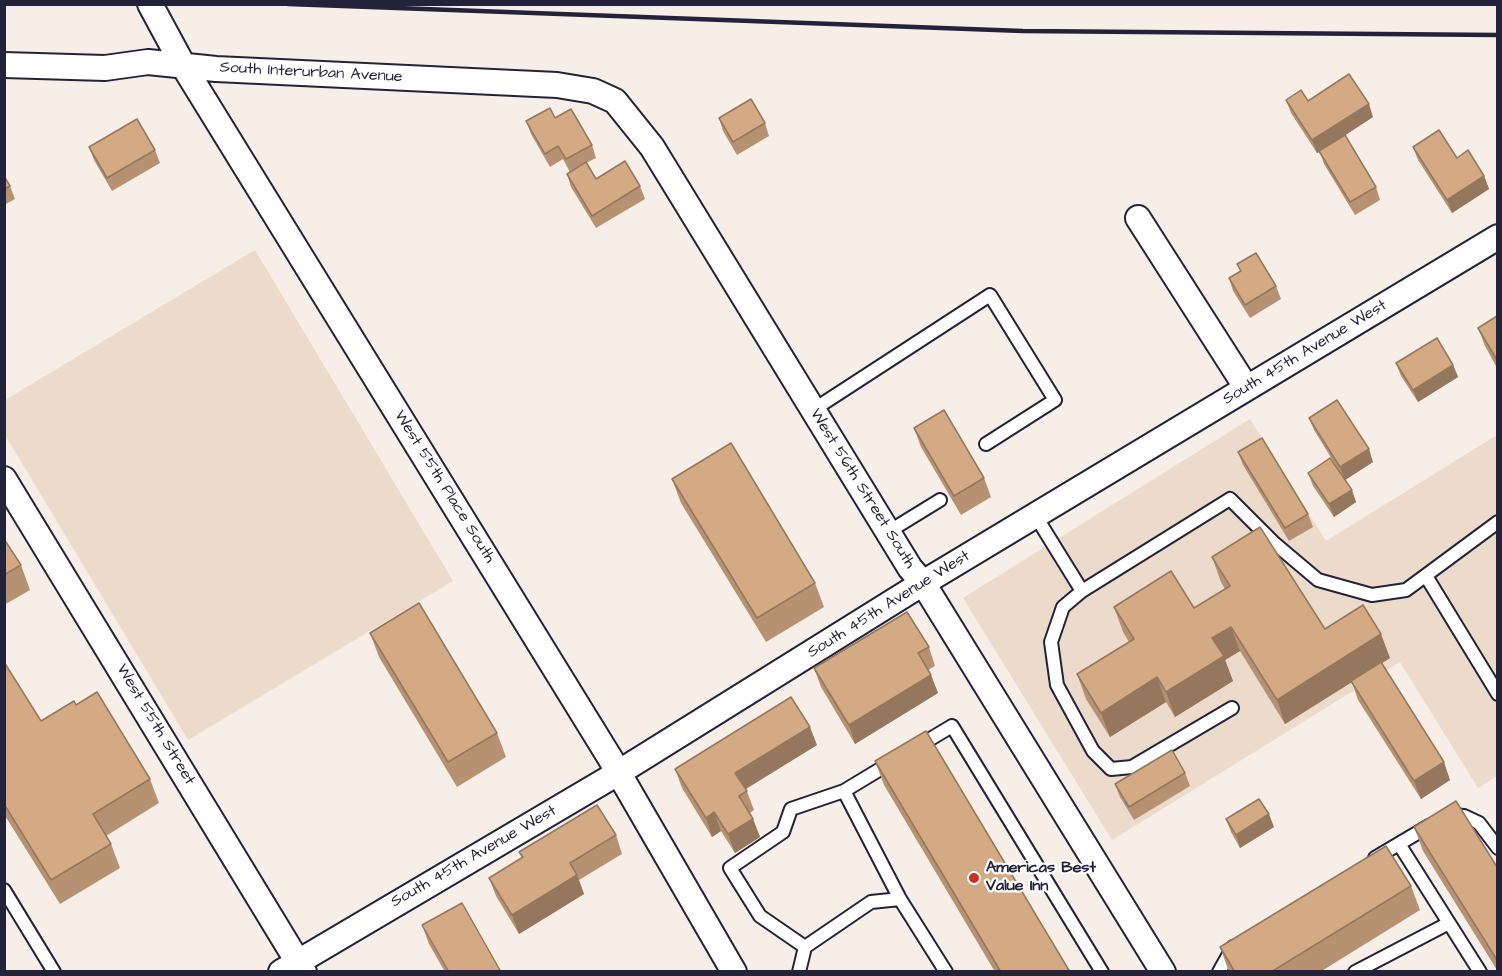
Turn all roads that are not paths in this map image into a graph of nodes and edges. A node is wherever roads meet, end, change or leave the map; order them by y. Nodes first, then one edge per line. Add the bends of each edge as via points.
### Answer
1 (150, 4) edge
2 (4, 65) edge
3 (184, 67) junction
4 (615, 101) joint
5 (1138, 218) dead end
6 (1497, 237) edge
7 (1246, 387) junction
8 (813, 410) junction
9 (987, 444) dead end
10 (4, 479) edge
11 (940, 500) dead end
12 (1035, 515) junction
13 (1496, 525) edge
14 (888, 532) junction
15 (1426, 576) junction
16 (923, 584) junction
17 (1082, 591) junction
18 (1497, 694) edge
19 (1232, 708) dead end
20 (618, 773) junction
21 (844, 790) junction
22 (1399, 844) junction
23 (1497, 848) edge
24 (1368, 862) edge
25 (4, 890) edge
26 (900, 898) junction
27 (1449, 923) junction
28 (1246, 936) edge
29 (805, 947) junction
30 (294, 968) edge
31 (54, 972) edge
32 (734, 972) edge
33 (799, 972) edge
34 (946, 972) edge
35 (1102, 972) edge
36 (1163, 972) edge
37 (1219, 972) edge
38 (1355, 972) edge
39 (1480, 972) edge

1 - 3 street, West 55th Place South
2 - 3 street, South Interurban Avenue via 105,68 148,62
3 - 4 street, South Interurban Avenue via 557,85 593,91
3 - 20 street, West 55th Place South
4 - 8 street, West 56th Street South via 652,147
5 - 7 street
6 - 7 street, South 45th Avenue West
7 - 12 street, South 45th Avenue West
8 - 9 lane via 990,295 1055,400
8 - 14 street, West 56th Street South
10 - 30 street, West 55th Street
11 - 14 lane
12 - 16 street, South 45th Avenue West
12 - 17 lane
13 - 15 lane
14 - 16 street, West 56th Street South
15 - 17 lane via 1406,590 1372,595 1318,580 1230,500
15 - 18 lane
16 - 20 street, South 45th Avenue West
16 - 36 street, West 56th Street South
17 - 19 lane via 1063,607 1051,642 1057,685 1093,751 1111,769 1132,767
20 - 30 street, South 45th Avenue West
20 - 32 street, West 55th Place South
21 - 26 lane
21 - 29 lane via 791,809 783,832 730,868 760,916
21 - 35 lane via 952,726
22 - 23 lane via 1446,815 1464,816 1479,823
22 - 24 lane
22 - 27 lane
25 - 31 lane
26 - 29 lane via 871,902
26 - 34 lane
27 - 38 lane
27 - 39 lane
28 - 37 lane via 1236,942
29 - 33 lane

